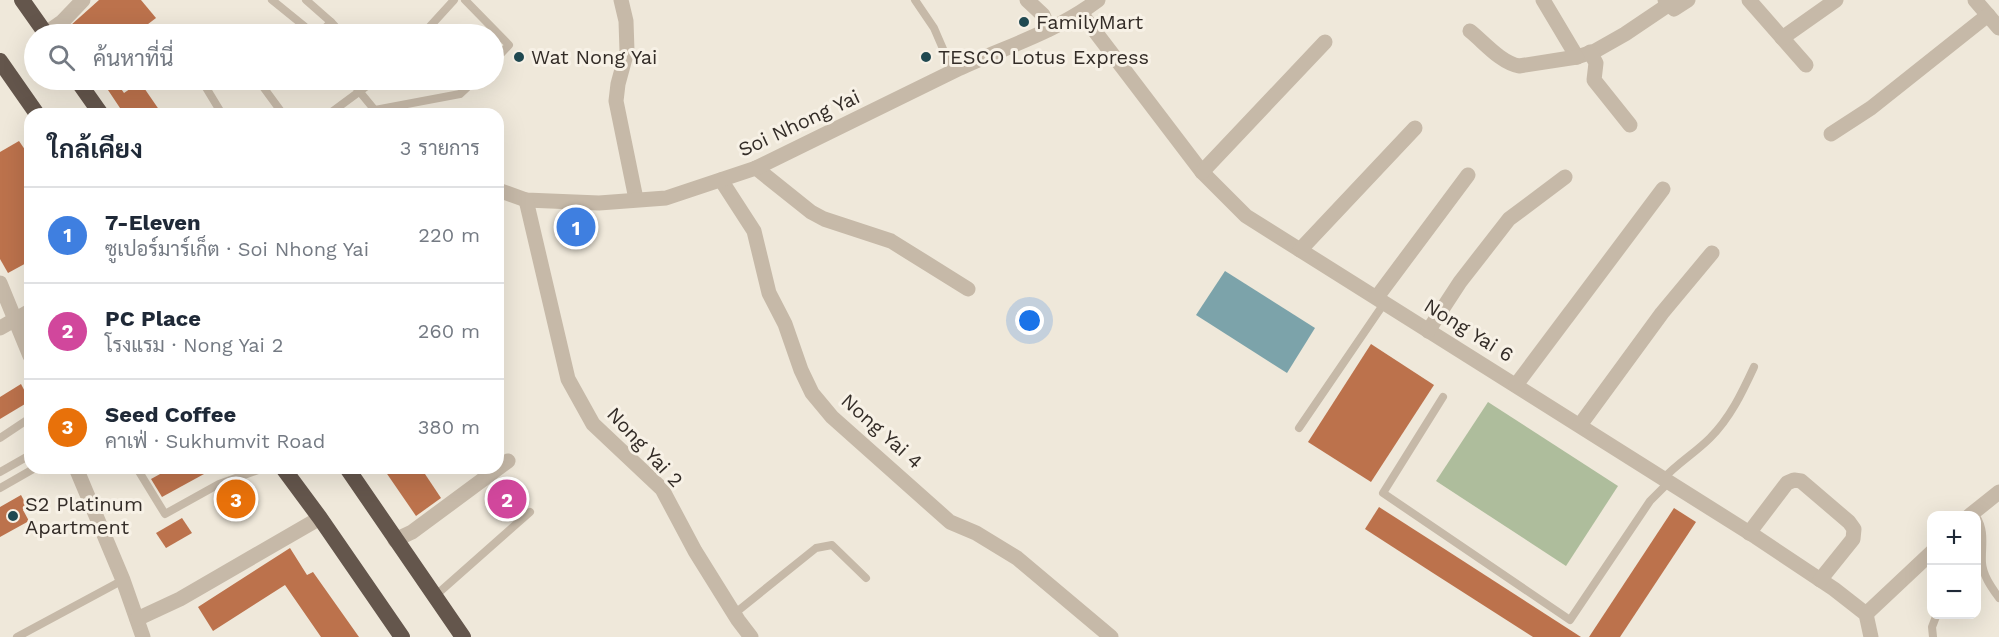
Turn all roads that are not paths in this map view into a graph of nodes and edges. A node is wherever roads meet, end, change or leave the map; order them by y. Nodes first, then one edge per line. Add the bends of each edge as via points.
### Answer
1 (22, 0) edge
2 (83, 0) edge
3 (272, 0) edge
4 (306, 0) edge
5 (454, 0) edge
6 (465, 0) edge
7 (621, 0) edge
8 (915, 0) edge
9 (1027, 0) edge
10 (1098, 0) edge
11 (1543, 0) edge
12 (1688, 0) edge
13 (1836, 0) edge
14 (1975, 0) edge
15 (1667, 2) edge
16 (1757, 2) edge
17 (1081, 13) junction
18 (1988, 15) junction
19 (331, 22) edge
20 (39, 24) edge
21 (59, 24) edge
22 (302, 24) edge
23 (432, 24) edge
24 (488, 24) edge
25 (1999, 28) edge
26 (1049, 29) junction
27 (1470, 31) dead end
28 (1782, 38) junction
29 (1325, 42) dead end
30 (1583, 54) junction
31 (0, 61) edge
32 (1806, 64) dead end
33 (953, 72) junction
34 (84, 90) edge
35 (207, 90) edge
36 (265, 90) edge
37 (362, 90) edge
38 (464, 90) edge
39 (360, 92) junction
40 (33, 108) edge
41 (97, 108) edge
42 (218, 108) edge
43 (279, 108) edge
44 (337, 108) edge
45 (374, 108) edge
46 (395, 108) edge
47 (1630, 125) dead end
48 (1415, 128) dead end
49 (1831, 134) dead end
50 (756, 168) junction
51 (1202, 172) junction
52 (1468, 175) dead end
53 (1565, 177) dead end
54 (721, 180) junction
55 (1663, 189) dead end
56 (504, 192) edge
57 (636, 199) junction
58 (526, 200) junction
59 (1300, 250) junction
60 (1712, 253) dead end
61 (0, 283) edge
62 (968, 289) dead end
63 (1381, 300) junction
64 (24, 314) edge
65 (16, 319) junction
66 (0, 328) edge
67 (1428, 331) junction
68 (24, 340) edge
69 (1754, 367) dead end
70 (1516, 385) junction
71 (1443, 397) dead end
72 (24, 422) edge
73 (1580, 425) junction
74 (1299, 428) dead end
75 (0, 438) edge
76 (24, 458) edge
77 (508, 461) dead end
78 (504, 464) edge
79 (0, 472) edge
80 (24, 474) edge
81 (79, 474) edge
82 (140, 474) edge
83 (247, 474) edge
84 (287, 474) edge
85 (351, 474) edge
86 (490, 474) edge
87 (1667, 480) junction
88 (0, 488) edge
89 (1999, 492) edge
90 (1978, 511) edge
91 (530, 512) dead end
92 (320, 518) junction
93 (1981, 527) edge
94 (1749, 533) junction
95 (396, 540) junction
96 (1981, 550) edge
97 (1927, 557) edge
98 (1980, 565) edge
99 (866, 578) dead end
100 (123, 580) junction
101 (1820, 580) junction
102 (434, 597) junction
103 (1999, 598) edge
104 (734, 614) junction
105 (1866, 614) junction
106 (137, 619) junction
107 (1935, 619) edge
108 (399, 636) edge
109 (17, 637) edge
110 (143, 637) edge
111 (463, 637) edge
112 (751, 637) edge
113 (1111, 637) edge
114 (1871, 637) edge
115 (1933, 637) edge

1 - 20 highway
2 - 21 street
3 - 22 lane
4 - 19 lane
5 - 23 lane
6 - 24 lane
7 - 57 street via 627,51 616,101
8 - 33 lane via 934,28
9 - 26 street via 1043,15
10 - 17 street, Soi Nhong Yai
11 - 30 street
12 - 15 street via 1674,9
13 - 28 street
14 - 18 street
15 - 30 street via 1625,34
16 - 28 street
17 - 26 street, Soi Nhong Yai
17 - 51 street, Nong Yai 6
18 - 25 street
18 - 49 street via 1871,108
26 - 33 street, Soi Nhong Yai
27 - 30 street via 1511,64 1519,66
28 - 32 street
29 - 51 street
30 - 47 street via 1596,63 1594,80
31 - 40 highway
33 - 50 street, Soi Nhong Yai
34 - 41 highway
35 - 42 lane
36 - 43 lane
37 - 39 lane
38 - 46 lane
39 - 44 lane
39 - 45 lane
48 - 59 street
50 - 54 street, Soi Nhong Yai
50 - 62 street via 811,212 891,241
51 - 59 street, Nong Yai 6 via 1246,216
52 - 63 street
53 - 67 street via 1509,219
54 - 57 street, Soi Nhong Yai via 666,198
54 - 113 street, Nong Yai 4 via 754,231 769,293 801,370 812,393 832,417 950,522 1017,558
55 - 70 street
56 - 58 street, Soi Nhong Yai
57 - 58 street, Soi Nhong Yai via 599,203
58 - 104 street, Nong Yai 2 via 568,379 593,424 662,489
59 - 63 street, Nong Yai 6
60 - 73 street via 1662,313
61 - 65 street
63 - 67 street, Nong Yai 6
63 - 74 lane
64 - 65 street
65 - 66 street
65 - 68 street
67 - 70 street, Nong Yai 6
69 - 87 lane via 1736,406 1721,426
70 - 73 street, Nong Yai 6
71 - 87 lane via 1383,493 1570,620
72 - 75 lane
73 - 87 street, Nong Yai 6
76 - 79 lane
77 - 78 street
80 - 88 lane
81 - 100 street
82 - 83 lane via 165,514 219,484
84 - 92 highway
85 - 95 highway
86 - 95 street
87 - 94 street, Nong Yai 6
89 - 90 street
91 - 102 lane
92 - 106 street via 180,599
92 - 108 highway
93 - 96 lane
94 - 101 street, Nong Yai 6
94 - 101 street via 1787,483 1801,481 1854,529 1853,539
95 - 102 highway
97 - 105 street
98 - 103 lane
99 - 104 lane via 832,544 816,548
100 - 106 street
100 - 109 lane
101 - 105 street, Nong Yai 6
102 - 111 highway
104 - 112 street, Nong Yai 2
105 - 114 street
106 - 110 street
107 - 115 lane

